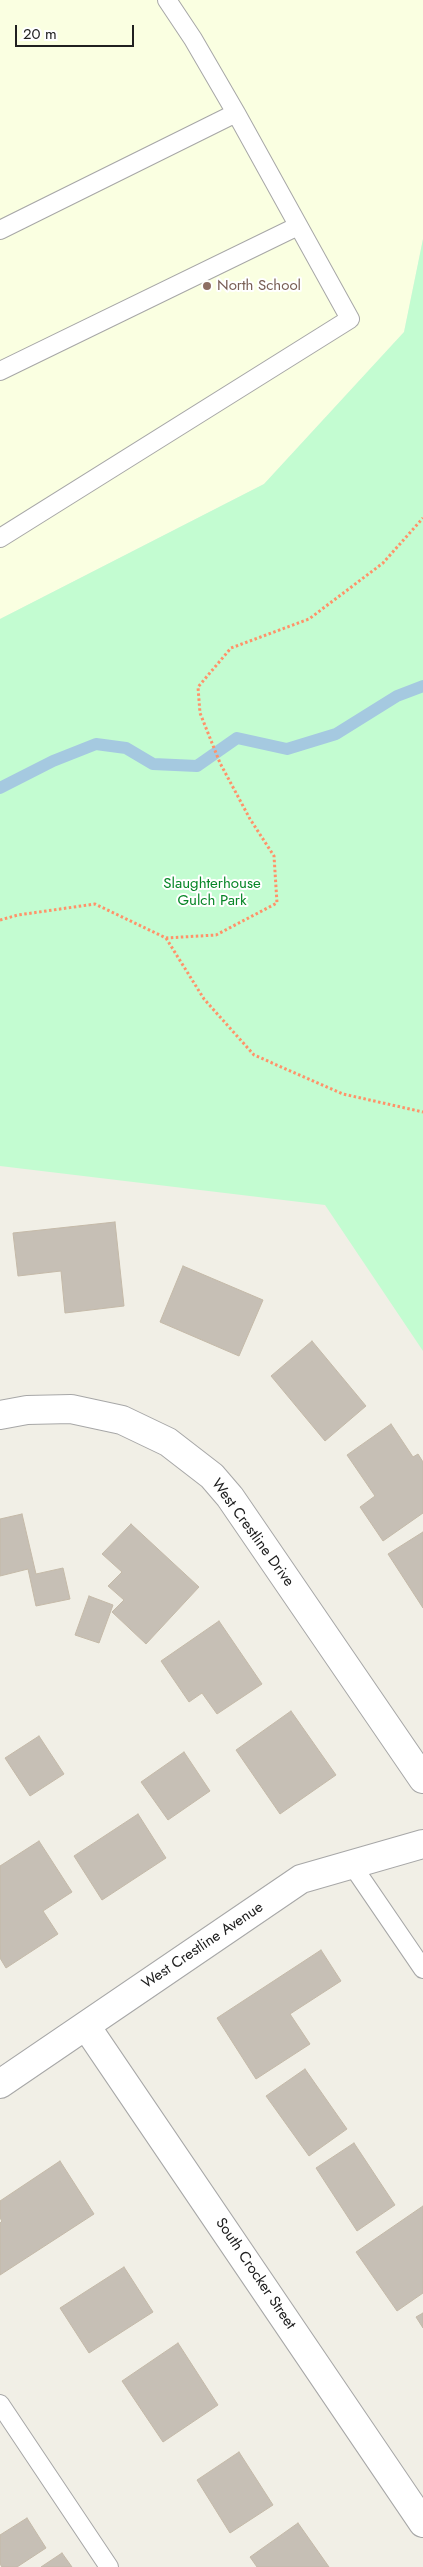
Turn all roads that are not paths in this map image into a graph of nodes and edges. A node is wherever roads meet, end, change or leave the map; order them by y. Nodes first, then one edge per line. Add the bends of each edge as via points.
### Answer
1 (167, 0) edge
2 (236, 112) junction
3 (298, 226) junction
4 (0, 230) edge
5 (0, 371) edge
6 (0, 538) edge
7 (0, 1415) edge
8 (423, 1779) edge
9 (423, 1844) edge
10 (352, 1865) junction
11 (423, 1970) edge
12 (86, 2026) junction
13 (0, 2084) edge
14 (0, 2404) edge
15 (423, 2523) edge
16 (109, 2567) edge

1 - 2 lane
2 - 3 lane
2 - 4 lane
3 - 5 lane
3 - 6 lane via 350,319
7 - 8 street, West Crestline Drive via 27,1410 71,1409 122,1420 168,1442 212,1476 230,1497
9 - 10 street, West Crestline Avenue
10 - 11 lane
10 - 12 street, West Crestline Avenue via 301,1879
12 - 13 street, West Crestline Avenue
12 - 15 street, South Crocker Street
14 - 16 lane

